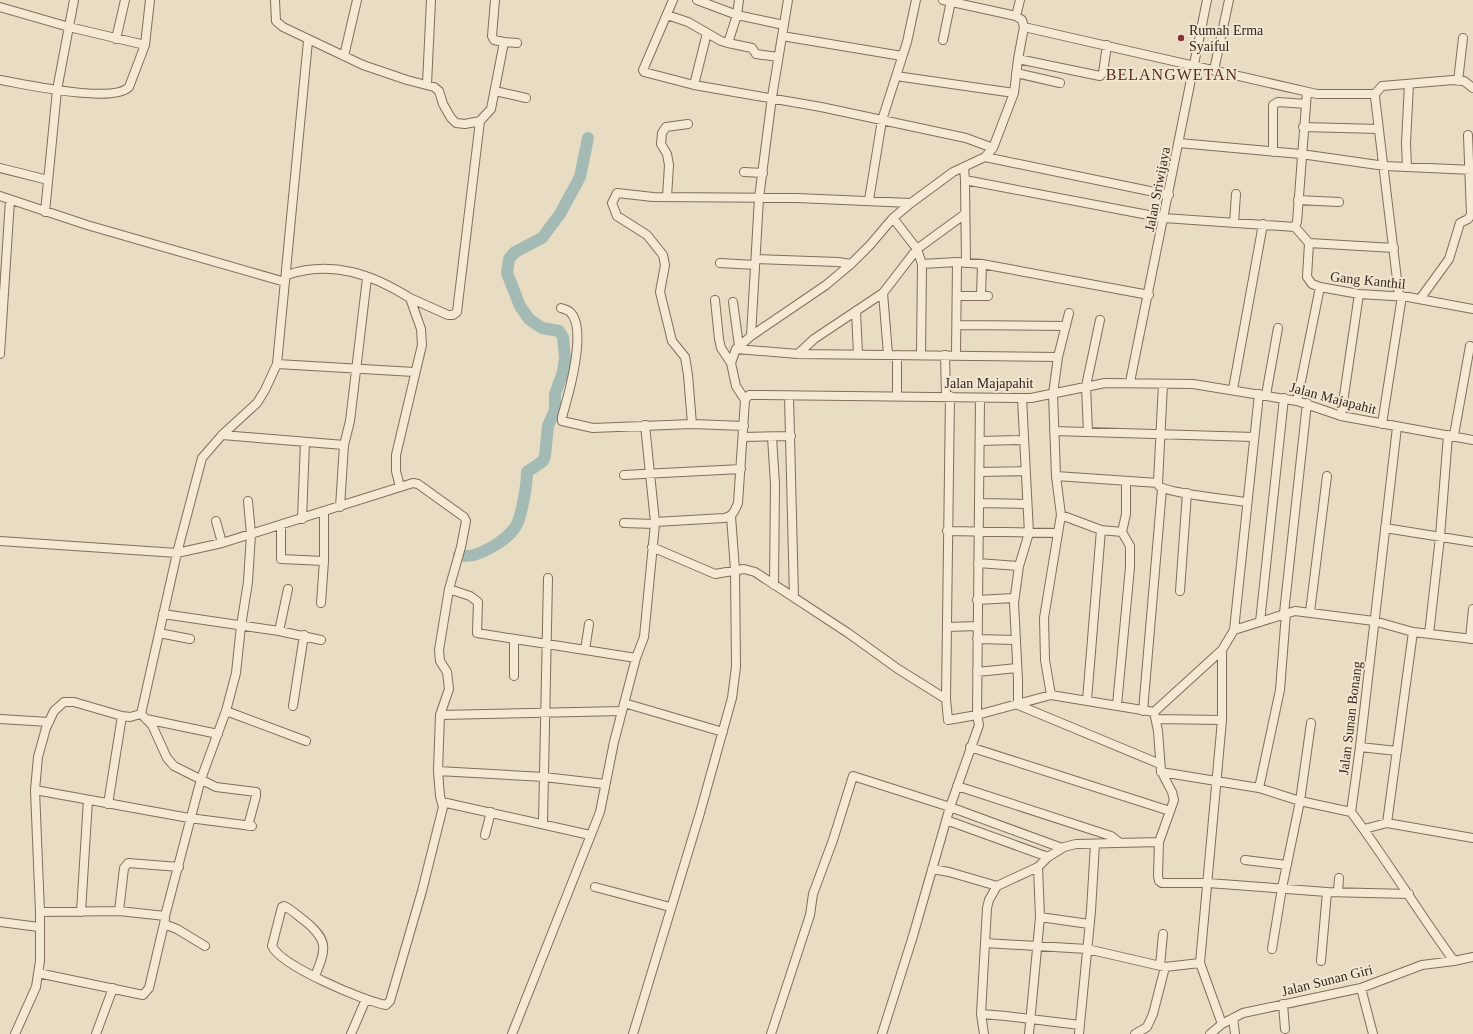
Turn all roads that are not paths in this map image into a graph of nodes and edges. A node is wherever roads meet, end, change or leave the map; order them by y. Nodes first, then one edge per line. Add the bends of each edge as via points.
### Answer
1 (74, 0) edge
2 (124, 0) edge
3 (150, 0) edge
4 (275, 0) edge
5 (357, 0) edge
6 (431, 0) edge
7 (495, 0) edge
8 (673, 0) edge
9 (696, 0) edge
10 (739, 0) edge
11 (788, 0) edge
12 (916, 0) edge
13 (1020, 0) edge
14 (1208, 0) edge
15 (1229, 0) edge
16 (948, 1) edge
17 (968, 2) edge
18 (0, 7) edge
19 (667, 15) junction
20 (737, 15) junction
21 (1016, 16) junction
22 (784, 25) junction
23 (69, 27) junction
24 (1024, 27) junction
25 (707, 33) junction
26 (782, 36) junction
27 (1463, 38) dead end
28 (116, 39) junction
29 (943, 40) dead end
30 (308, 41) junction
31 (504, 42) junction
32 (517, 43) dead end
33 (728, 43) junction
34 (145, 45) junction
35 (1107, 45) junction
36 (344, 56) junction
37 (902, 56) junction
38 (778, 57) junction
39 (1018, 59) junction
40 (1193, 66) junction
41 (1214, 70) junction
42 (1016, 73) junction
43 (896, 76) junction
44 (0, 80) edge
45 (1458, 81) junction
46 (1060, 83) dead end
47 (427, 84) junction
48 (1409, 84) junction
49 (694, 85) junction
50 (1473, 88) edge
51 (57, 90) junction
52 (495, 91) junction
53 (1307, 92) junction
54 (1014, 93) junction
55 (1374, 95) junction
56 (772, 97) junction
57 (526, 98) dead end
58 (1306, 104) junction
59 (882, 120) junction
60 (480, 121) junction
61 (688, 124) dead end
62 (1304, 127) junction
63 (1379, 129) junction
64 (1468, 135) dead end
65 (1179, 143) junction
66 (992, 148) junction
67 (1273, 152) junction
68 (1301, 154) junction
69 (985, 157) junction
70 (1385, 166) junction
71 (964, 167) junction
72 (1407, 167) junction
73 (0, 168) edge
74 (1471, 170) edge
75 (744, 172) dead end
76 (763, 173) junction
77 (48, 180) junction
78 (965, 180) junction
79 (1169, 194) junction
80 (1236, 194) dead end
81 (0, 196) edge
82 (667, 197) junction
83 (759, 198) junction
84 (10, 200) junction
85 (869, 200) junction
86 (1298, 200) junction
87 (1339, 202) dead end
88 (911, 203) junction
89 (45, 212) junction
90 (965, 214) junction
91 (892, 218) junction
92 (1164, 218) junction
93 (1234, 223) junction
94 (1263, 224) junction
95 (1295, 227) junction
96 (1309, 243) junction
97 (1394, 248) junction
98 (917, 249) junction
99 (755, 262) junction
100 (957, 262) junction
101 (720, 263) dead end
102 (966, 263) junction
103 (851, 264) junction
104 (922, 264) junction
105 (982, 264) junction
106 (286, 278) junction
107 (367, 278) junction
108 (1320, 287) junction
109 (883, 293) junction
110 (1359, 294) junction
111 (1149, 295) junction
112 (956, 296) junction
113 (1401, 296) junction
114 (410, 298) junction
115 (1420, 299) junction
116 (715, 300) dead end
117 (733, 302) dead end
118 (561, 308) dead end
119 (1473, 309) edge
120 (856, 311) junction
121 (1069, 313) dead end
122 (1100, 320) dead end
123 (956, 325) junction
124 (1066, 326) junction
125 (1278, 328) dead end
126 (751, 336) junction
127 (1470, 346) dead end
128 (737, 347) junction
129 (0, 354) edge
130 (798, 354) junction
131 (858, 354) junction
132 (888, 354) junction
133 (956, 354) junction
134 (897, 355) junction
135 (921, 355) junction
136 (945, 355) junction
137 (1058, 357) junction
138 (731, 363) junction
139 (277, 364) junction
140 (356, 369) junction
141 (414, 372) junction
142 (1130, 382) junction
143 (1163, 384) junction
144 (1086, 386) junction
145 (1233, 389) junction
146 (1053, 394) junction
147 (1262, 395) junction
148 (789, 396) junction
149 (897, 396) junction
150 (948, 396) junction
151 (980, 398) junction
152 (1022, 398) junction
153 (1284, 398) junction
154 (745, 400) junction
155 (1297, 401) junction
156 (1307, 403) junction
157 (1341, 416) junction
158 (692, 424) junction
159 (1382, 424) junction
160 (645, 425) junction
161 (744, 426) junction
162 (1397, 427) junction
163 (1054, 431) junction
164 (1088, 432) junction
165 (1160, 433) junction
166 (222, 435) junction
167 (1451, 435) junction
168 (791, 436) junction
169 (743, 437) junction
170 (772, 437) junction
171 (1254, 437) junction
172 (1023, 440) junction
173 (1473, 440) edge
174 (980, 441) junction
175 (305, 442) junction
176 (344, 445) junction
177 (741, 469) junction
178 (1025, 470) junction
179 (980, 472) junction
180 (650, 473) junction
181 (624, 475) dead end
182 (1056, 476) junction
183 (1327, 476) dead end
184 (1126, 482) junction
185 (1160, 486) junction
186 (400, 487) junction
187 (1187, 493) junction
188 (248, 501) dead end
189 (1247, 502) junction
190 (979, 503) junction
191 (1026, 504) junction
192 (340, 506) junction
193 (324, 513) junction
194 (1061, 515) junction
195 (731, 516) junction
196 (302, 519) junction
197 (216, 521) dead end
198 (624, 523) dead end
199 (655, 523) junction
200 (281, 525) junction
201 (1385, 528) junction
202 (1101, 530) junction
203 (947, 531) junction
204 (978, 532) junction
205 (1122, 532) junction
206 (1028, 533) junction
207 (1058, 533) junction
208 (251, 534) junction
209 (1440, 536) junction
210 (0, 541) edge
211 (1473, 542) edge
212 (222, 543) junction
213 (652, 547) junction
214 (177, 553) junction
215 (324, 561) junction
216 (978, 563) junction
217 (1019, 566) junction
218 (735, 570) junction
219 (548, 578) dead end
220 (774, 585) junction
221 (288, 589) dead end
222 (449, 589) junction
223 (1180, 591) dead end
224 (794, 597) junction
225 (1014, 598) junction
226 (977, 600) junction
227 (321, 603) dead end
228 (1473, 609) edge
229 (1310, 612) junction
230 (1285, 613) junction
231 (163, 614) junction
232 (1374, 621) junction
233 (1260, 622) junction
234 (589, 624) dead end
235 (241, 626) junction
236 (977, 626) junction
237 (947, 627) junction
238 (1234, 630) junction
239 (279, 631) junction
240 (1413, 632) junction
241 (159, 633) junction
242 (1429, 634) junction
243 (304, 635) junction
244 (190, 639) dead end
245 (977, 639) junction
246 (1471, 639) edge
247 (321, 640) dead end
248 (514, 640) junction
249 (1015, 640) junction
250 (546, 645) junction
251 (586, 650) junction
252 (1222, 650) junction
253 (636, 658) junction
254 (1017, 668) junction
255 (977, 672) junction
256 (514, 676) dead end
257 (1051, 695) junction
258 (946, 699) junction
259 (1087, 700) junction
260 (1018, 704) junction
261 (1117, 704) junction
262 (293, 706) dead end
263 (623, 707) junction
264 (226, 711) junction
265 (1143, 711) junction
266 (546, 712) junction
267 (440, 715) junction
268 (977, 715) junction
269 (1155, 715) junction
270 (122, 716) junction
271 (144, 717) junction
272 (0, 719) edge
273 (1222, 720) junction
274 (49, 722) junction
275 (1311, 724) dead end
276 (723, 732) junction
277 (218, 734) junction
278 (306, 741) dead end
279 (970, 747) junction
280 (1360, 747) junction
281 (1397, 751) junction
282 (1160, 768) junction
283 (438, 771) junction
284 (544, 778) junction
285 (200, 779) junction
286 (1217, 780) junction
287 (605, 784) junction
288 (957, 786) junction
289 (1259, 788) junction
290 (35, 790) junction
291 (88, 800) junction
292 (1300, 801) junction
293 (442, 802) junction
294 (108, 804) junction
295 (950, 807) junction
296 (1170, 811) junction
297 (491, 812) junction
298 (1351, 812) junction
299 (189, 818) junction
300 (946, 820) junction
301 (543, 823) junction
302 (1387, 823) junction
303 (1364, 829) junction
304 (485, 835) dead end
305 (590, 835) junction
306 (1473, 838) edge
307 (1159, 842) junction
308 (1120, 843) junction
309 (1095, 844) junction
310 (1062, 848) junction
311 (1048, 857) junction
312 (1245, 860) dead end
313 (1287, 865) junction
314 (179, 867) junction
315 (1038, 867) junction
316 (932, 869) junction
317 (1339, 878) dead end
318 (1208, 883) junction
319 (997, 886) junction
320 (595, 887) dead end
321 (1282, 888) junction
322 (1327, 892) junction
323 (1338, 892) junction
324 (1409, 894) junction
325 (670, 907) junction
326 (119, 911) junction
327 (40, 912) junction
328 (81, 912) junction
329 (1040, 917) junction
330 (165, 920) junction
331 (0, 922) edge
332 (1089, 924) junction
333 (39, 927) junction
334 (1163, 934) dead end
335 (985, 944) junction
336 (205, 946) dead end
337 (1039, 946) junction
338 (1087, 948) junction
339 (1272, 949) dead end
340 (1473, 957) edge
341 (1321, 961) dead end
342 (1454, 961) junction
343 (1200, 963) junction
344 (1162, 966) junction
345 (38, 974) junction
346 (315, 976) junction
347 (113, 988) junction
348 (1361, 988) junction
349 (366, 999) junction
350 (1283, 1004) junction
351 (981, 1014) junction
352 (1233, 1018) junction
353 (1031, 1019) junction
354 (1222, 1024) junction
355 (1285, 1029) dead end
356 (1080, 1030) edge
357 (15, 1034) edge
358 (96, 1034) edge
359 (351, 1034) edge
360 (512, 1034) edge
361 (633, 1034) edge
362 (771, 1034) edge
363 (882, 1034) edge
364 (984, 1034) edge
365 (1029, 1034) edge
366 (1135, 1034) edge
367 (1210, 1034) edge
368 (1235, 1034) edge
369 (1373, 1034) edge

1 - 23 street
2 - 28 street
3 - 34 street
4 - 30 street via 277,24
5 - 36 street
6 - 47 street
7 - 31 street via 492,36 494,40
8 - 19 street
9 - 20 street
10 - 20 street
11 - 22 street
12 - 37 street
13 - 21 street
14 - 40 street, Jalan Sriwijaya
15 - 41 street
16 - 17 street
16 - 29 street
17 - 21 street
18 - 23 street
19 - 25 street via 688,22
19 - 49 street via 643,70
20 - 22 street
20 - 33 street
21 - 24 street via 1022,20
22 - 26 street
23 - 28 street
23 - 51 street
24 - 35 street
24 - 39 street
25 - 33 street
25 - 49 street
26 - 37 street
26 - 38 street
27 - 45 street
28 - 34 street
30 - 36 street
30 - 106 street
31 - 32 street
31 - 52 street
33 - 38 street via 752,48 756,54
34 - 51 street via 129,87 125,90 106,94
35 - 39 street via 1103,73 1100,76
35 - 40 street
36 - 47 street via 407,80
37 - 43 street
38 - 56 street
39 - 42 street
40 - 41 street
40 - 65 street, Jalan Sriwijaya
41 - 53 street via 1260,83
42 - 46 street
42 - 54 street
43 - 54 street
43 - 59 street
44 - 51 street
45 - 48 street
45 - 50 street via 1464,81
47 - 60 street via 439,91 443,104 454,121 465,124
48 - 55 street via 1382,86
48 - 72 street
49 - 56 street
51 - 77 street
52 - 57 street
52 - 60 street via 491,109
53 - 55 street
53 - 58 street
54 - 66 street
55 - 63 street
56 - 59 street
56 - 76 street
58 - 62 street
58 - 67 street via 1278,102 1273,105
59 - 66 street via 966,138
59 - 85 street
60 - 114 street via 458,312 448,315
61 - 82 street via 666,127 662,133 660,144 667,154 669,165
62 - 63 street
62 - 68 street
63 - 70 street
64 - 74 street
65 - 67 street
65 - 79 street, Jalan Sriwijaya
66 - 69 street
67 - 68 street
68 - 70 street
68 - 86 street
69 - 71 street
69 - 79 street
70 - 72 street
70 - 97 street
71 - 78 street
71 - 88 street via 953,172
72 - 74 street
73 - 77 street
74 - 115 street via 1471,215 1460,223 1449,259
75 - 76 street
76 - 83 street
77 - 89 street
78 - 90 street
78 - 92 street
79 - 92 street, Jalan Sriwijaya
80 - 93 street
81 - 84 street
82 - 83 street
82 - 158 street via 622,192 617,193 612,203 617,216 647,235 663,255 665,265 660,292 672,341 685,356
83 - 85 street
83 - 99 street
84 - 89 street
84 - 129 street
85 - 88 street
86 - 87 street
86 - 95 street
88 - 91 street
89 - 106 street
90 - 98 street
90 - 102 street
91 - 98 street
91 - 103 street
92 - 93 street
92 - 111 street, Jalan Sriwijaya
93 - 94 street
94 - 95 street
94 - 145 street
95 - 96 street
96 - 97 street
96 - 108 street, Gang Kanthil via 1307,277 1312,284
97 - 113 street
98 - 104 street
98 - 109 street
99 - 101 street
99 - 103 street
99 - 126 street
100 - 102 street
100 - 104 street
100 - 112 street
102 - 105 street
103 - 126 street via 826,285
104 - 135 street
105 - 111 street
105 - 112 street via 984,296
106 - 107 street via 304,270 336,268
106 - 139 street
107 - 114 street
107 - 140 street
108 - 110 street, Gang Kanthil
108 - 155 street
109 - 120 street
109 - 132 street
110 - 113 street, Gang Kanthil
110 - 157 street
111 - 142 street, Jalan Sriwijaya
112 - 123 street
113 - 115 street, Gang Kanthil
113 - 159 street
114 - 141 street via 422,337
115 - 119 street, Gang Kanthil
116 - 138 street via 721,348
117 - 128 street
118 - 160 street via 568,310 573,316 576,348 574,372 562,421 593,428
120 - 130 street via 814,339
120 - 131 street
121 - 124 street
122 - 144 street
123 - 124 street
123 - 133 street
124 - 137 street
125 - 147 street
126 - 128 street
127 - 167 street
128 - 130 street
128 - 138 street via 731,357
130 - 131 street
131 - 132 street
132 - 134 street
133 - 136 street
133 - 137 street
134 - 135 street
134 - 149 street
135 - 136 street
136 - 150 street
137 - 146 street
138 - 154 street via 736,386
139 - 140 street
139 - 166 street via 256,403
140 - 141 street
140 - 176 street via 350,421
141 - 186 street via 396,455
142 - 143 street, Jalan Majapahit
142 - 144 street, Jalan Majapahit
143 - 145 street, Jalan Majapahit via 1193,384
143 - 165 street
144 - 146 street, Jalan Majapahit
144 - 164 street
145 - 147 street, Jalan Majapahit
146 - 152 street, Jalan Majapahit
146 - 163 street
147 - 153 street, Jalan Majapahit
147 - 171 street
148 - 149 street, Jalan Majapahit
148 - 154 street, Jalan Majapahit via 749,395
148 - 168 street
149 - 150 street, Jalan Majapahit
150 - 151 street, Jalan Majapahit
150 - 203 street
151 - 152 street, Jalan Majapahit
151 - 174 street
152 - 172 street
153 - 155 street, Jalan Majapahit
153 - 233 street
154 - 161 street
155 - 156 street, Jalan Majapahit
156 - 157 street, Jalan Majapahit
156 - 230 street
157 - 159 street, Jalan Majapahit
158 - 160 street
158 - 161 street
159 - 162 street, Jalan Majapahit
160 - 180 street
161 - 169 street
162 - 167 street, Jalan Majapahit
162 - 201 street, Jalan Sunan Bonang
163 - 164 street
163 - 182 street
164 - 165 street
165 - 171 street
165 - 185 street
166 - 175 street
166 - 214 street via 202,458
167 - 173 street, Jalan Majapahit
167 - 209 street
168 - 170 street
168 - 224 street
169 - 170 street
169 - 177 street
170 - 220 street via 775,484
171 - 189 street
172 - 174 street
172 - 178 street
174 - 179 street
175 - 176 street
175 - 196 street
176 - 192 street
177 - 180 street
177 - 195 street via 738,503
178 - 179 street
178 - 191 street
179 - 190 street
180 - 181 street
180 - 199 street
182 - 184 street
182 - 194 street
183 - 229 street
184 - 185 street
184 - 205 street via 1126,514
185 - 187 street
185 - 265 street
186 - 192 street
186 - 222 street via 418,484 461,513 466,521
187 - 189 street
187 - 223 street
188 - 208 street
189 - 238 street
190 - 191 street
190 - 204 street
191 - 206 street
192 - 193 street
193 - 196 street
193 - 215 street
194 - 202 street
194 - 207 street
195 - 199 street
195 - 218 street
196 - 200 street
197 - 212 street
198 - 199 street
199 - 213 street
200 - 208 street
200 - 215 street via 281,559
201 - 209 street
201 - 232 street, Jalan Sunan Bonang
202 - 205 street
202 - 259 street
203 - 204 street
203 - 237 street
204 - 206 street
204 - 216 street
205 - 261 street via 1130,550
206 - 207 street
206 - 217 street
207 - 257 street via 1044,618 1045,660
208 - 212 street
208 - 235 street via 248,582
209 - 211 street
209 - 242 street
210 - 214 street
212 - 214 street
213 - 218 street via 716,574
213 - 253 street via 645,631
214 - 231 street
215 - 227 street
216 - 217 street
216 - 226 street
217 - 225 street
218 - 220 street via 755,572
218 - 276 street via 736,667 732,698
219 - 250 street
220 - 224 street
221 - 239 street
222 - 248 street via 470,596 478,602 477,634
222 - 267 street via 439,650 440,661 447,672 449,689
224 - 258 street
225 - 226 street
225 - 249 street
226 - 236 street
228 - 246 street
229 - 230 street
229 - 232 street
230 - 233 street
230 - 289 street via 1280,690
231 - 235 street
231 - 241 street
232 - 240 street
232 - 280 street, Jalan Sunan Bonang
233 - 238 street
234 - 251 street
235 - 239 street
235 - 264 street via 236,673
236 - 237 street
236 - 245 street
237 - 258 street
238 - 252 street
239 - 243 street
240 - 242 street
240 - 281 street
241 - 244 street
241 - 271 street
242 - 246 street
243 - 247 street
243 - 262 street
245 - 249 street
245 - 255 street
248 - 250 street
248 - 256 street
249 - 254 street
250 - 251 street
250 - 266 street
251 - 253 street
252 - 269 street
252 - 273 street
253 - 263 street
254 - 255 street
254 - 260 street
255 - 268 street
257 - 259 street
257 - 260 street
258 - 268 street via 948,720
259 - 261 street
260 - 268 street
260 - 282 street
261 - 265 street
263 - 266 street
263 - 276 street
263 - 287 street
264 - 277 street
264 - 278 street
265 - 269 street
266 - 267 street
266 - 284 street
267 - 283 street
268 - 279 street via 979,725
269 - 273 street
269 - 282 street
270 - 271 street
270 - 274 street via 68,702 59,705
270 - 294 street
271 - 277 street
271 - 285 street via 152,725 170,762
272 - 274 street
273 - 286 street
274 - 290 street via 38,756
275 - 292 street
276 - 325 street
277 - 285 street
279 - 288 street
279 - 296 street
280 - 281 street
280 - 298 street, Jalan Sunan Bonang
281 - 302 street
282 - 286 street
282 - 296 street via 1174,795 1174,804
283 - 284 street
283 - 293 street
284 - 287 street
284 - 301 street
285 - 299 street
285 - 299 street via 222,789 256,792 250,826
286 - 289 street
286 - 318 street
287 - 305 street via 600,812
288 - 295 street
288 - 308 street via 1111,836
289 - 292 street
290 - 291 street
290 - 327 street
291 - 294 street
291 - 328 street
292 - 298 street
292 - 313 street
293 - 297 street
293 - 349 street via 436,840 390,1002 384,1005
294 - 299 street
295 - 300 street
295 - 310 street
295 - 362 street via 853,776 813,894 810,915
296 - 307 street
297 - 301 street
297 - 304 street
298 - 303 street
299 - 314 street
300 - 311 street
300 - 316 street
301 - 305 street
302 - 303 street
302 - 306 street
303 - 324 street
305 - 360 street
307 - 308 street
307 - 318 street via 1160,881
308 - 309 street
309 - 310 street via 1076,844
309 - 332 street
310 - 311 street
311 - 315 street
312 - 313 street
313 - 321 street
314 - 326 street via 128,863 124,868
314 - 330 street
315 - 319 street
315 - 329 street
316 - 319 street
316 - 363 street
317 - 323 street
318 - 321 street
318 - 343 street
319 - 335 street via 987,903
320 - 325 street
321 - 322 street
321 - 339 street
322 - 323 street
322 - 341 street
323 - 324 street
324 - 342 street
325 - 361 street
326 - 328 street
326 - 330 street
327 - 328 street
327 - 333 street
329 - 332 street
329 - 337 street
330 - 336 street
330 - 347 street via 148,992 141,995
331 - 333 street
332 - 338 street
333 - 345 street
334 - 344 street
335 - 337 street
335 - 351 street
337 - 338 street
337 - 353 street
338 - 344 street
338 - 356 street
340 - 342 street
342 - 348 street, Jalan Sunan Giri via 1422,965
343 - 344 street
343 - 354 street
344 - 366 street via 1153,1014 1147,1027
345 - 347 street
345 - 357 street via 36,987
346 - 346 street via 294,966 273,948 272,943 284,906 322,938 322,958
346 - 349 street
347 - 358 street
348 - 350 street, Jalan Sunan Giri
348 - 369 street
349 - 359 street
350 - 352 street, Jalan Sunan Giri
350 - 355 street
351 - 353 street
351 - 364 street
352 - 354 street, Jalan Sunan Giri
352 - 368 street
353 - 356 street
353 - 365 street
354 - 367 street, Jalan Sunan Giri

